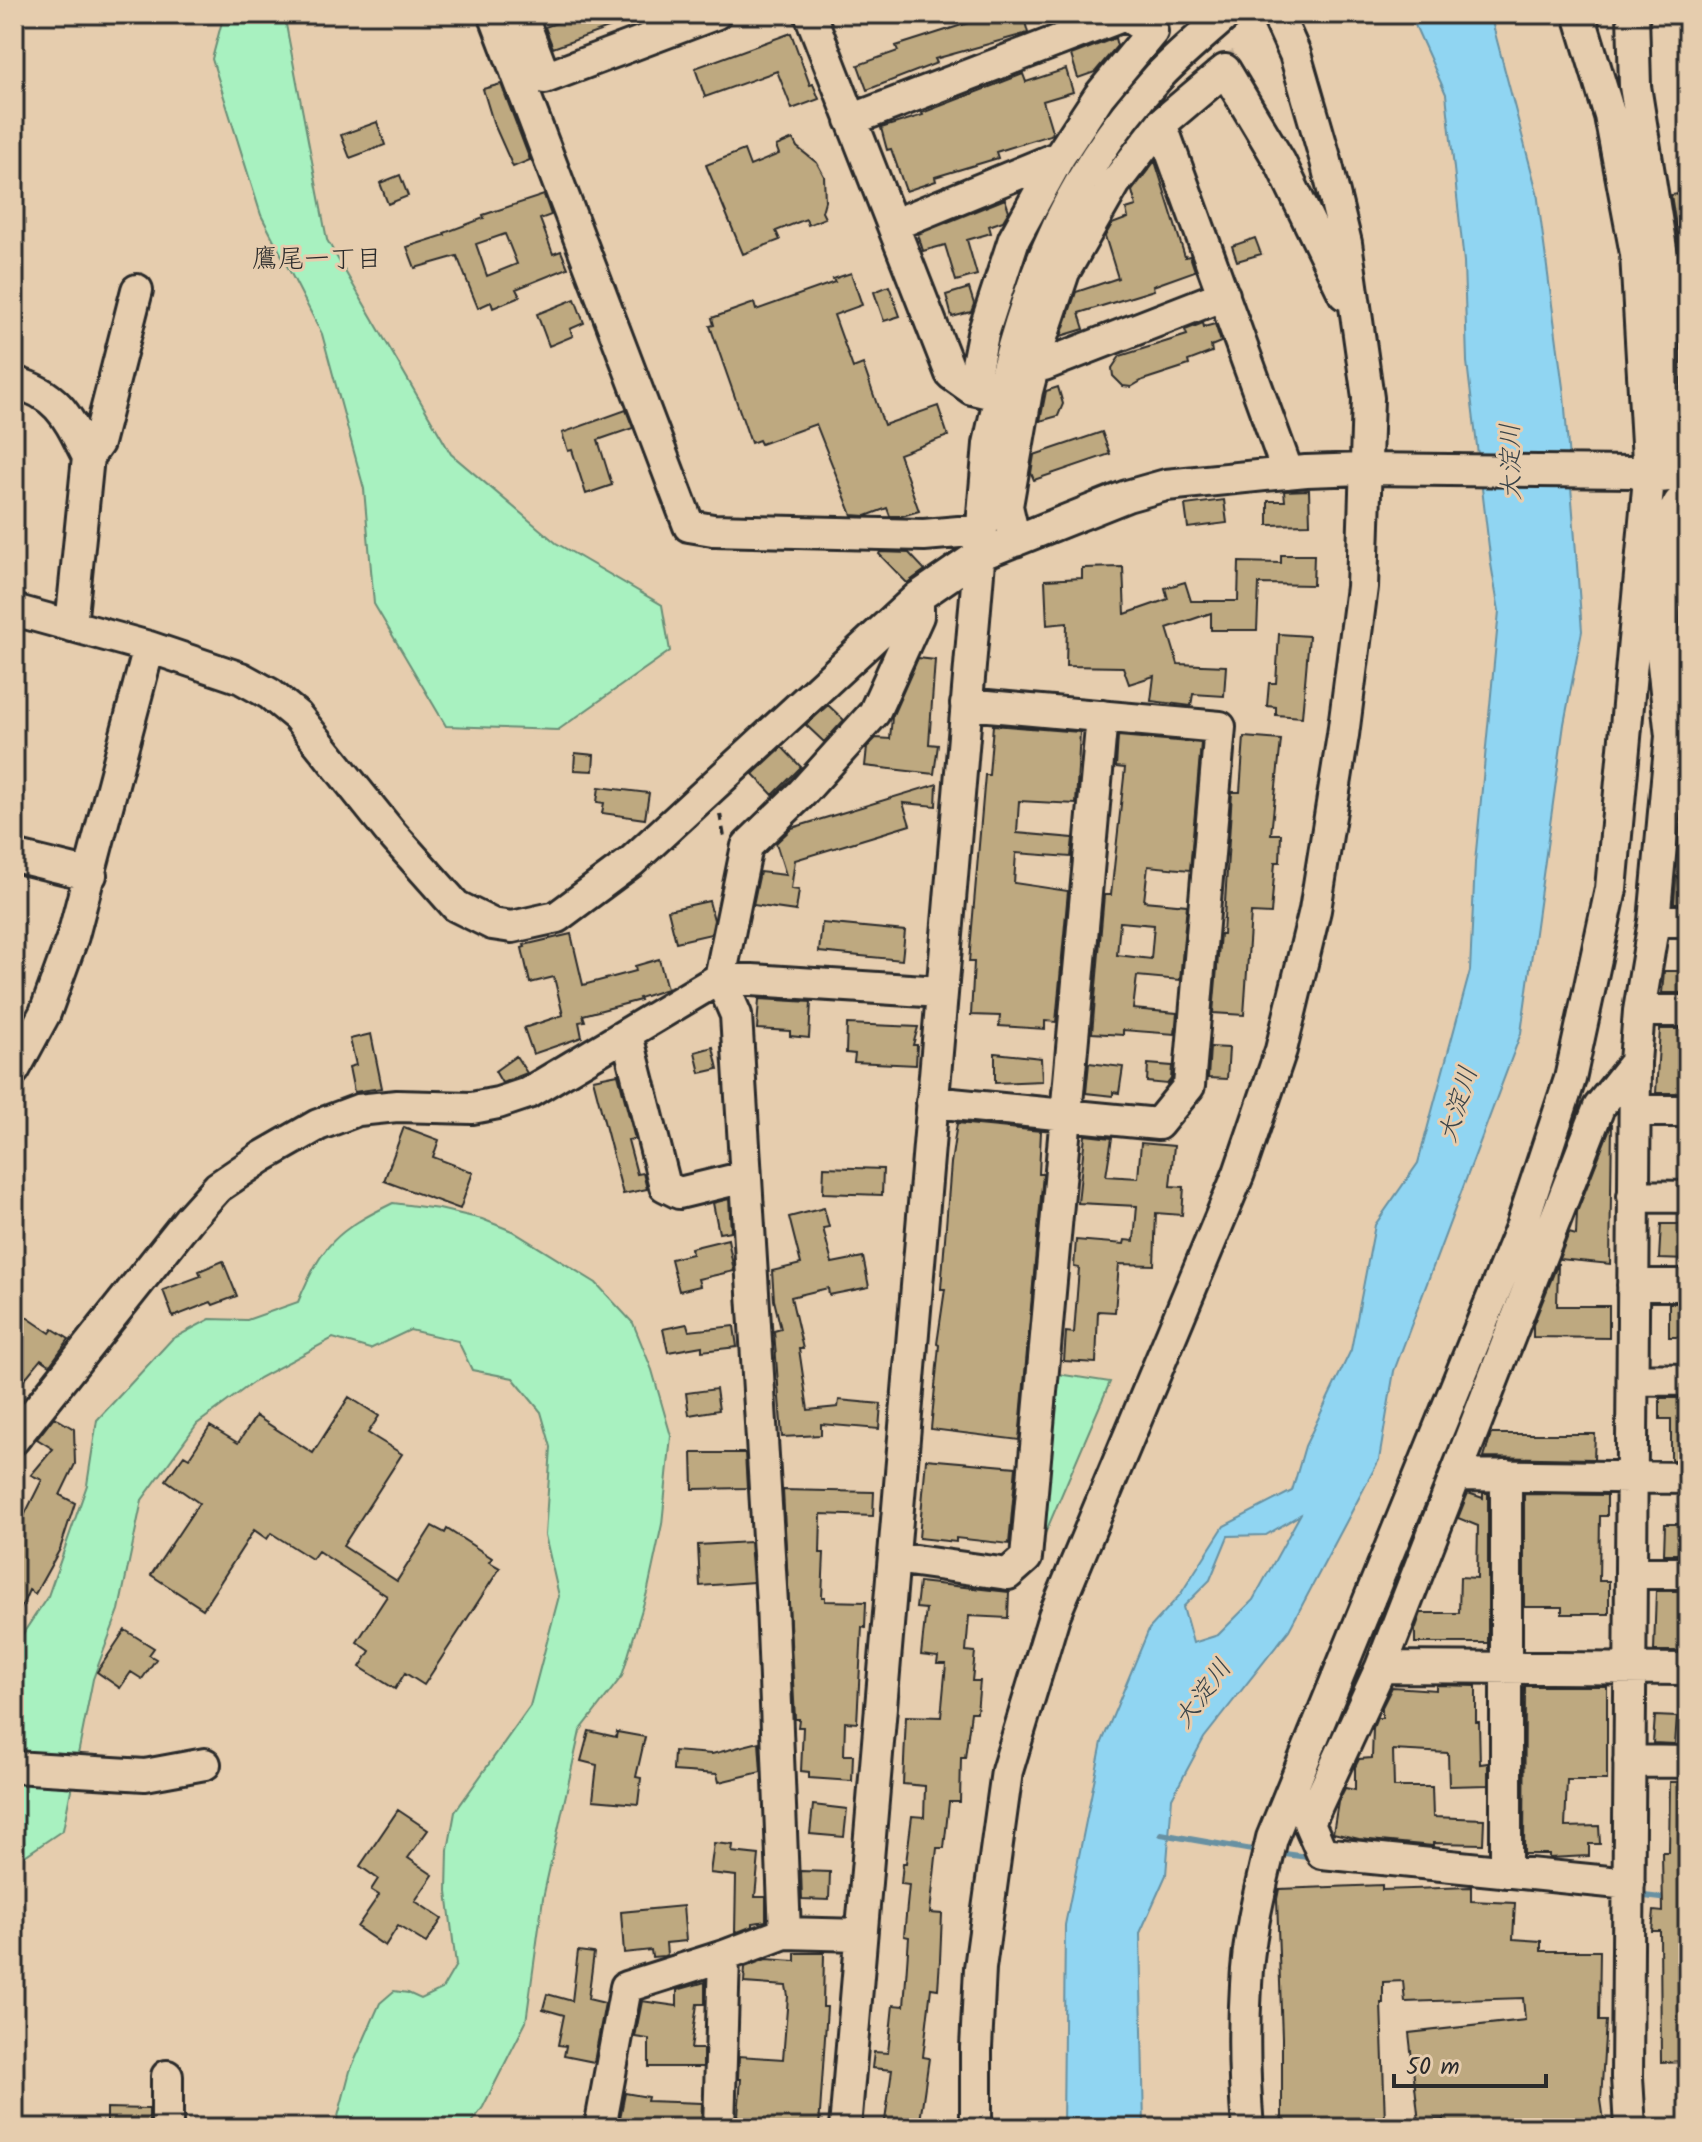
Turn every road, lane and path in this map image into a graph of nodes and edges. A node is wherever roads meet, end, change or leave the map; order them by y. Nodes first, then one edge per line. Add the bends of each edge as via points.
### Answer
1 (494, 14) edge
2 (521, 14) edge
3 (715, 14) edge
4 (810, 14) edge
5 (1227, 14) edge
6 (1277, 14) edge
7 (1579, 14) edge
8 (1633, 14) edge
9 (1162, 23) edge
10 (851, 120) junction
11 (1161, 124) junction
12 (1059, 157) junction
13 (893, 225) junction
14 (137, 290) dead end
15 (1224, 295) junction
16 (1359, 326) junction
17 (1035, 363) junction
18 (14, 382) edge
19 (985, 392) junction
20 (88, 457) junction
21 (1688, 459) edge
22 (1364, 469) junction
23 (1288, 473) junction
24 (1688, 474) edge
25 (1641, 475) junction
26 (1688, 500) edge
27 (1015, 541) junction
28 (981, 542) junction
29 (918, 597) junction
30 (14, 610) edge
31 (71, 626) junction
32 (149, 647) junction
33 (1675, 655) edge
34 (966, 704) junction
35 (1102, 716) junction
36 (1679, 736) edge
37 (1675, 828) edge
38 (14, 856) edge
39 (91, 875) junction
40 (1654, 921) junction
41 (1688, 921) edge
42 (720, 978) junction
43 (941, 992) junction
44 (1639, 1011) junction
45 (1688, 1011) edge
46 (627, 1035) junction
47 (1635, 1062) junction
48 (14, 1070) edge
49 (932, 1102) junction
50 (1635, 1111) junction
51 (1688, 1111) edge
52 (1064, 1116) junction
53 (745, 1177) junction
54 (1633, 1196) junction
55 (1688, 1197) edge
56 (1633, 1285) junction
57 (1688, 1285) edge
58 (1633, 1379) junction
59 (1688, 1380) edge
60 (14, 1439) edge
61 (1458, 1475) junction
62 (1506, 1475) junction
63 (1633, 1478) junction
64 (1688, 1478) edge
65 (894, 1558) junction
66 (1632, 1573) junction
67 (1688, 1573) edge
68 (1381, 1667) junction
69 (1508, 1667) junction
70 (1630, 1669) junction
71 (1688, 1669) edge
72 (1629, 1761) junction
73 (1688, 1762) edge
74 (205, 1764) dead end
75 (14, 1767) edge
76 (1506, 1872) junction
77 (1629, 1892) junction
78 (785, 1933) junction
79 (860, 1935) junction
80 (724, 1956) junction
81 (167, 2076) dead end
82 (167, 2128) edge
83 (600, 2128) edge
84 (719, 2128) edge
85 (845, 2128) edge
86 (976, 2128) edge
87 (1248, 2128) edge
88 (1630, 2128) edge

1 - 28 street via 689,526
2 - 3 street via 545,78
4 - 10 street
5 - 19 street via 1160,75 1084,175 1054,230
6 - 16 street via 1295,54 1326,161
7 - 25 street via 1610,116 1636,254
8 - 21 street via 1635,86 1662,255 1664,423 1668,446 1681,460
9 - 10 street via 1125,15
9 - 12 street via 1099,96
10 - 13 street
11 - 15 street
11 - 16 street via 1225,70 1280,162
11 - 17 street via 1115,183 1064,272
12 - 13 street
12 - 19 street via 1014,239 983,334
13 - 19 street via 951,374
14 - 20 street via 98,443
15 - 17 street via 1044,365
15 - 23 street
16 - 22 street via 1368,398
17 - 27 street via 1007,506
18 - 20 street via 65,411
19 - 28 street via 989,444
20 - 31 street
22 - 23 street
22 - 25 street
22 - 86 street via 1362,587 1315,910 1281,1050 1239,1173 1054,1616 1007,1771 980,1968
23 - 27 street via 1166,485
24 - 25 street
25 - 87 street via 1611,889 1570,1079 1521,1227 1272,1838 1246,1983
26 - 33 street via 1679,503 1668,523
27 - 28 street
28 - 29 street
28 - 34 street
29 - 32 street via 631,862 557,917 512,927 492,924 456,906 297,716 270,694 241,678
29 - 42 street via 918,616 874,713 747,846
30 - 31 street
31 - 32 street
32 - 39 street
33 - 36 street
34 - 35 street
34 - 43 street
35 - 52 street
35 - 52 street via 1220,727 1189,1086 1158,1124
36 - 37 street
37 - 40 street
38 - 39 street
39 - 48 street via 45,1013
40 - 41 street
40 - 44 street
42 - 43 street
42 - 46 street
42 - 53 street via 736,1015
43 - 49 street
44 - 45 street
44 - 47 street
46 - 53 street via 665,1186 679,1193
46 - 60 street via 528,1093 472,1108 358,1110 318,1125 262,1157 218,1187 189,1219
47 - 50 street
47 - 61 street via 1599,1107
49 - 52 street
49 - 65 street
50 - 51 street
50 - 54 street
52 - 65 street via 1026,1558 1008,1574
53 - 78 street via 772,1603
54 - 55 street
54 - 56 street
56 - 57 street
56 - 58 street
58 - 59 street
58 - 63 street
61 - 62 street
61 - 68 street
62 - 63 street
62 - 69 street
63 - 64 street
63 - 66 street
65 - 79 street
66 - 67 street
66 - 70 street
68 - 69 street
68 - 76 street via 1309,1823 1322,1853
69 - 70 street
69 - 76 street
70 - 71 street
70 - 72 street
72 - 73 street
72 - 77 street
74 - 75 street via 145,1775
76 - 77 street
77 - 88 street
78 - 79 street
78 - 80 street
79 - 85 street
80 - 83 street via 626,1987
80 - 84 street
81 - 82 street

